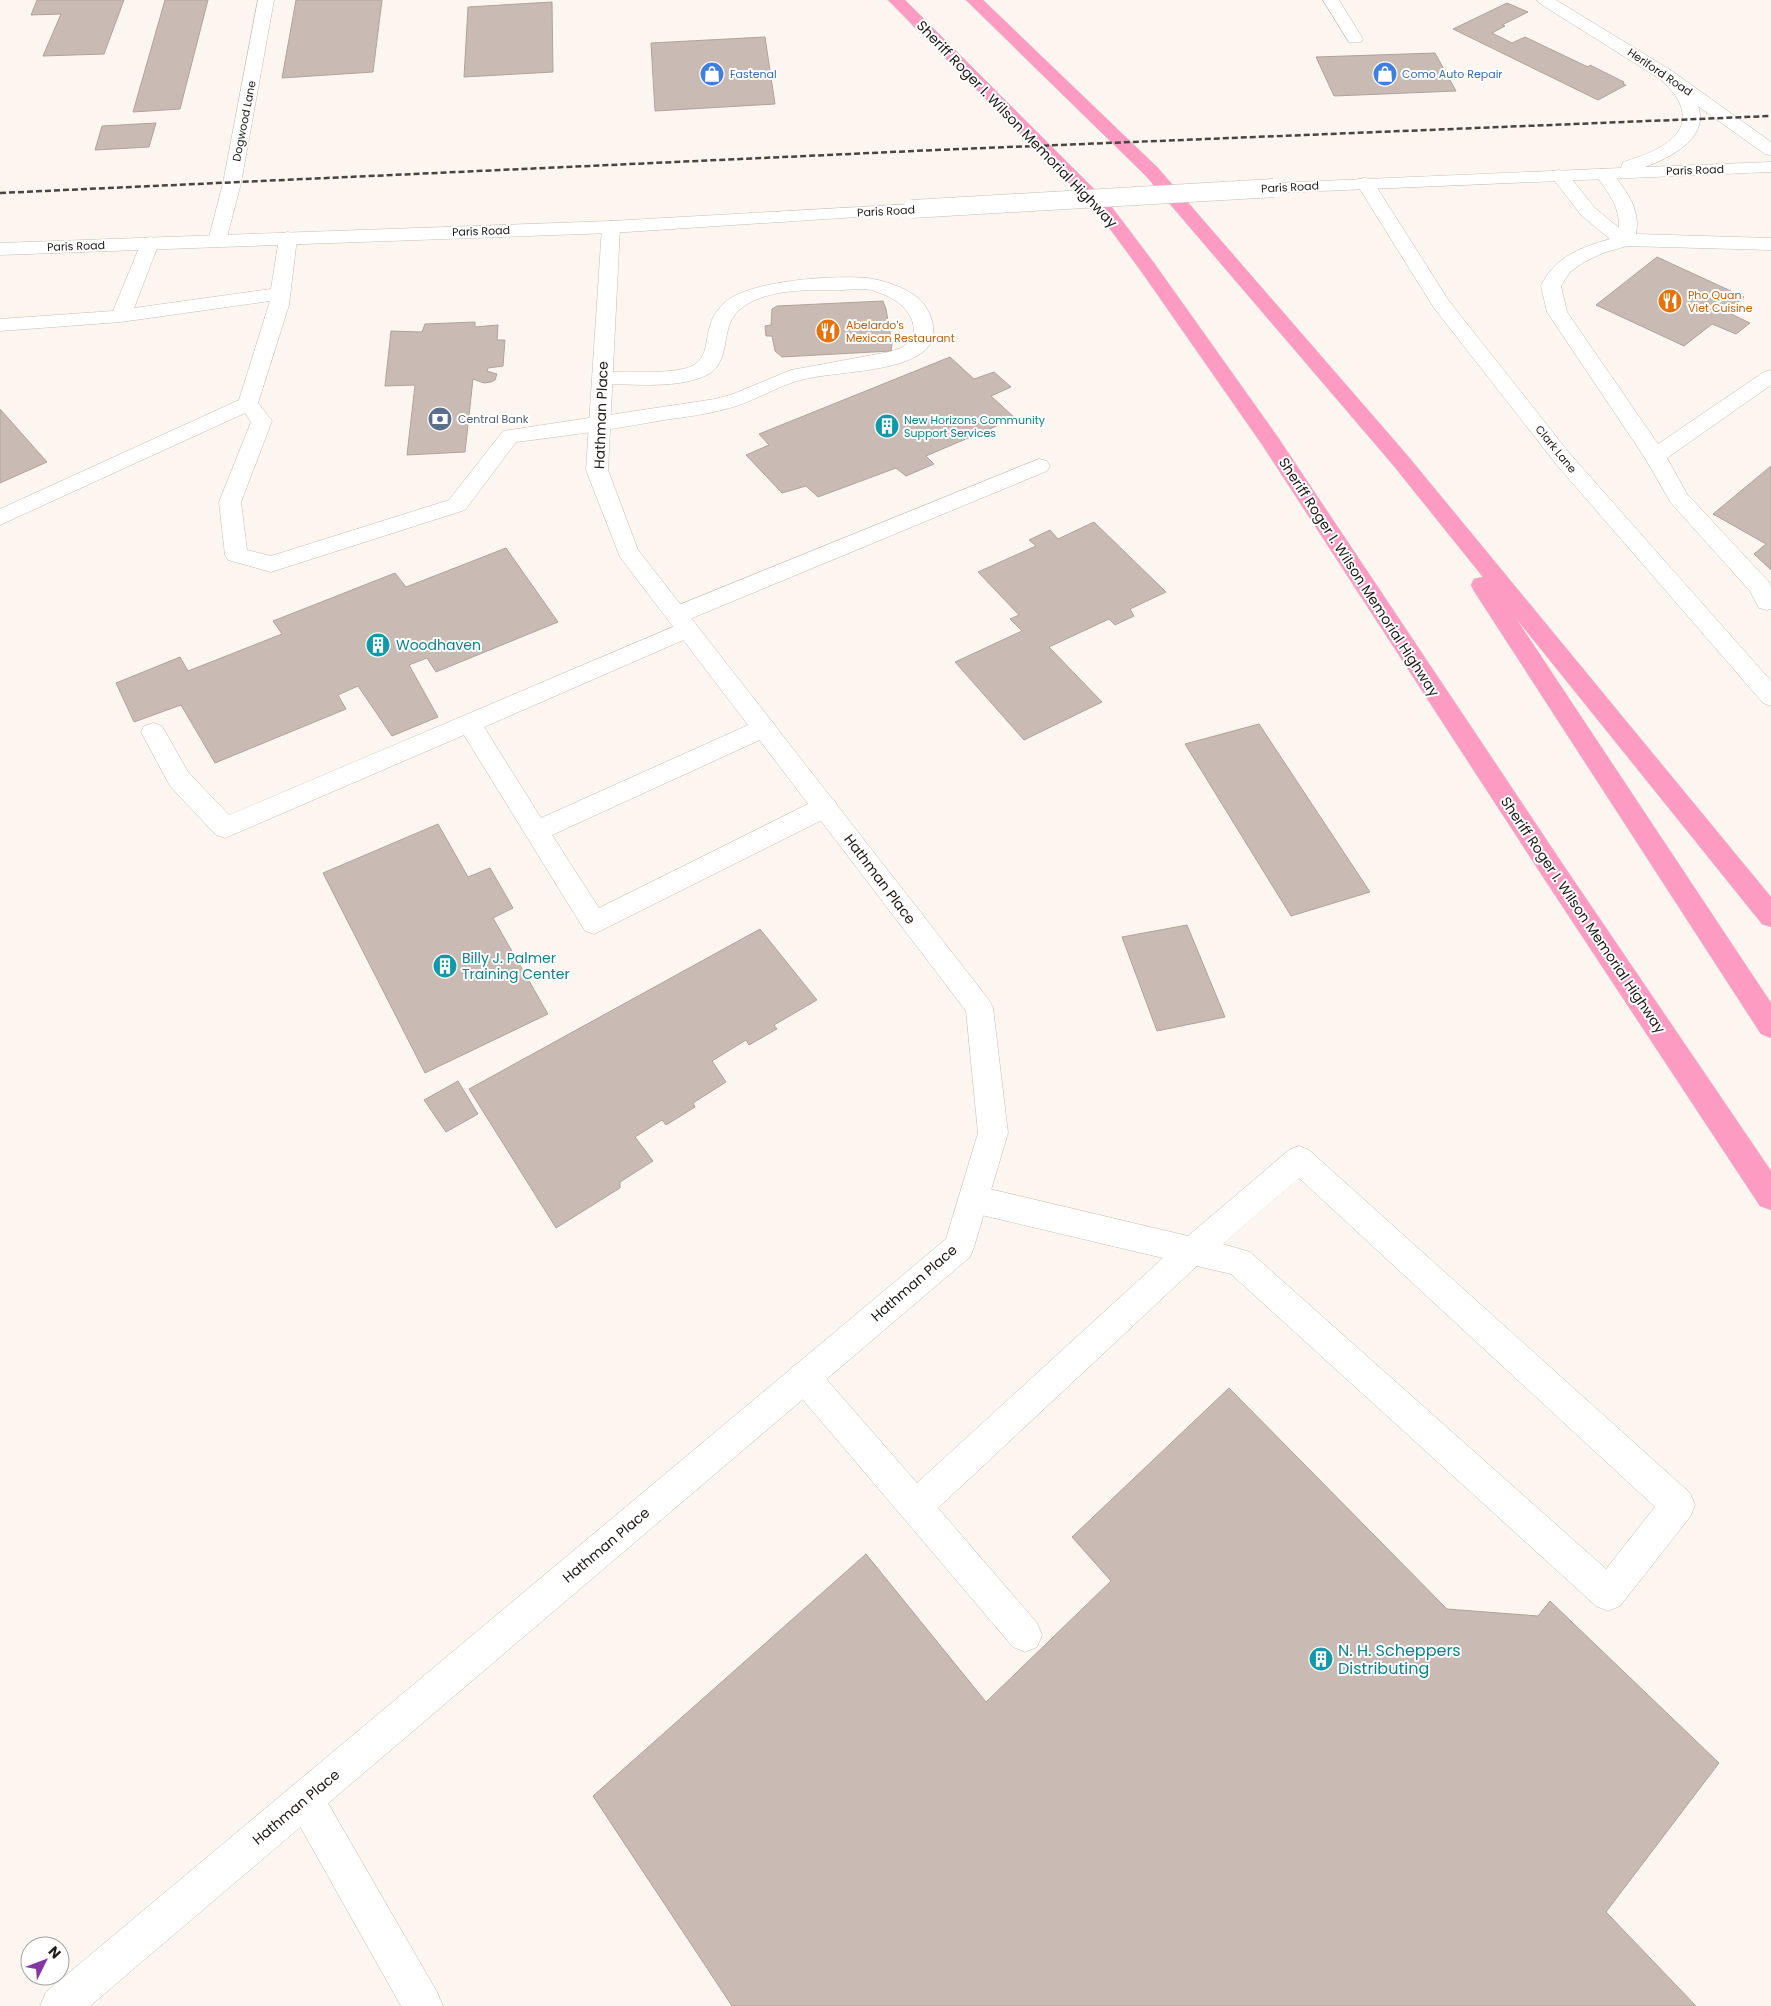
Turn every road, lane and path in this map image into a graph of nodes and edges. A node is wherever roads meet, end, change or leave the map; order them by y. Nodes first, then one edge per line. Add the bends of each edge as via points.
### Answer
1 (266, 0) edge
2 (896, 0) edge
3 (974, 0) edge
4 (1332, 0) edge
5 (1545, 0) edge
6 (1355, 39) dead end
7 (1666, 75) junction
8 (1771, 150) edge
9 (1771, 167) edge
10 (1604, 174) junction
11 (1559, 175) junction
12 (1365, 183) junction
13 (611, 227) junction
14 (288, 238) junction
15 (216, 240) junction
16 (1626, 240) junction
17 (150, 243) junction
18 (1771, 244) edge
19 (0, 249) edge
20 (280, 294) junction
21 (121, 316) junction
22 (0, 325) edge
23 (1771, 376) edge
24 (602, 378) junction
25 (248, 404) junction
26 (600, 425) junction
27 (1655, 456) junction
28 (1400, 460) junction
29 (1038, 466) dead end
30 (0, 518) edge
31 (1767, 602) dead end
32 (682, 622) junction
33 (1771, 697) edge
34 (469, 723) junction
35 (764, 728) junction
36 (153, 732) dead end
37 (825, 807) junction
38 (536, 831) junction
39 (1771, 916) edge
40 (1771, 1026) edge
41 (1771, 1196) edge
42 (973, 1199) junction
43 (1192, 1251) junction
44 (804, 1377) junction
45 (915, 1507) junction
46 (1025, 1635) dead end
47 (306, 1799) junction
48 (60, 2006) edge
49 (424, 2006) edge

1 - 15 street, Dogwood Lane via 232,183
2 - 41 highway, Sheriff Roger I. Wilson Memorial Highway via 1105,210 1132,245 1252,414 1579,912
3 - 28 highway via 1152,172
4 - 6 street
5 - 7 street, Heriford Road
7 - 8 street, Heriford Road
7 - 10 street via 1689,102 1692,123 1689,132 1674,147 1656,156
9 - 10 street, Paris Road
10 - 11 street, Paris Road
10 - 16 street via 1627,208 1630,223
11 - 12 street, Paris Road
11 - 16 street via 1586,211 1612,233
12 - 13 street, Paris Road, bridge
12 - 33 street, Clark Lane via 1441,304 1471,343 1563,459
13 - 14 street, Paris Road
13 - 24 street, Hathman Place
14 - 15 street, Paris Road
14 - 20 street
15 - 17 street, Paris Road
16 - 18 street
16 - 27 street via 1577,258 1563,268 1551,286 1557,312
17 - 19 street, Paris Road
17 - 21 street
20 - 21 street
20 - 25 street
21 - 22 street
23 - 27 street
24 - 26 street, Hathman Place
24 - 26 street via 683,375 698,371 711,362 723,318 735,304 778,288 867,284 885,288 910,301 922,318 924,336 920,345 909,352 796,374 712,406
25 - 26 street via 262,421 230,502 236,555 271,564 457,505 510,436
25 - 30 street
26 - 32 street, Hathman Place via 597,470 628,552
27 - 31 street via 1679,498 1760,586
28 - 39 highway
28 - 40 highway
29 - 32 street
32 - 34 street
32 - 35 street, Hathman Place
34 - 36 street via 225,828 179,779
34 - 38 street
35 - 37 street, Hathman Place
35 - 38 street
37 - 38 street via 594,923
37 - 42 street, Hathman Place via 979,1008 993,1133
42 - 43 street
42 - 44 street, Hathman Place via 959,1247
43 - 43 street via 1239,1262 1608,1594 1678,1504 1299,1159
43 - 45 street
44 - 45 street
44 - 47 street, Hathman Place
45 - 46 street
47 - 48 street, Hathman Place
47 - 49 street

